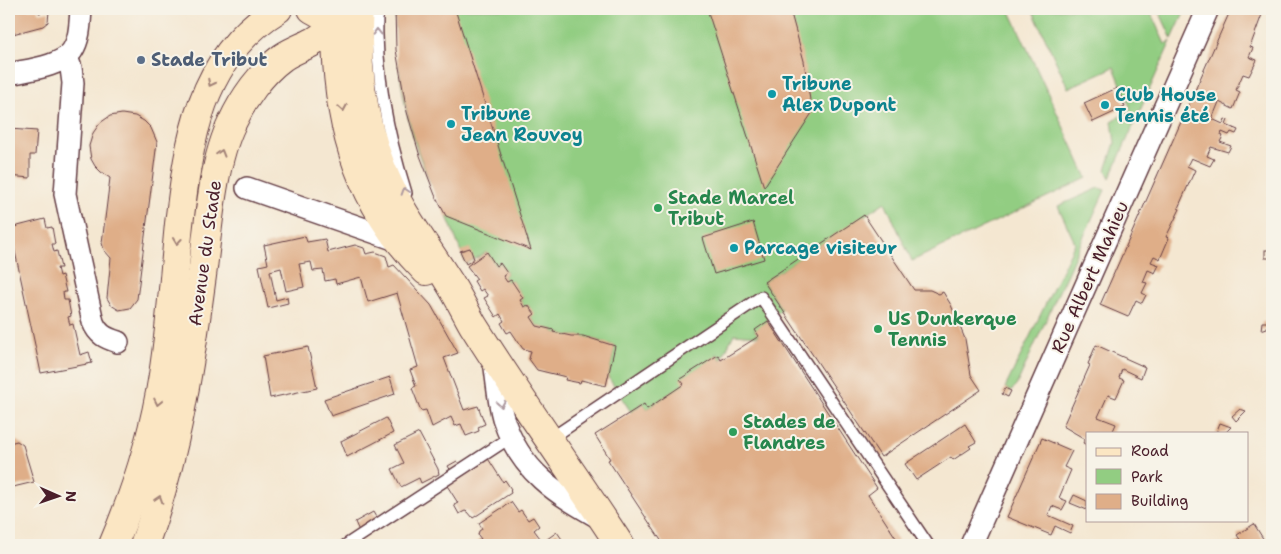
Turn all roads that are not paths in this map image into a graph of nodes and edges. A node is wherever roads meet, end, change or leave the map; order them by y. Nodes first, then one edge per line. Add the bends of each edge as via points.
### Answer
1 (81, 9) edge
2 (278, 9) edge
3 (312, 9) edge
4 (359, 9) edge
5 (377, 9) edge
6 (1208, 9) edge
7 (340, 14) edge
8 (66, 57) junction
9 (282, 58) junction
10 (9, 74) edge
11 (349, 75) junction
12 (247, 188) dead end
13 (410, 239) junction
14 (118, 342) dead end
15 (494, 356) junction
16 (511, 437) junction
17 (550, 439) junction
18 (605, 521) junction
19 (113, 545) edge
20 (144, 545) edge
21 (346, 545) edge
22 (620, 545) edge
23 (928, 545) edge
24 (971, 545) edge

1 - 8 street via 78,36
2 -> 19 main road, Avenue du Stade via 250,30 228,55 211,83 198,115 184,183 160,392 136,484
3 - 7 main road via 330,19
4 - 11 main road via 358,34
13 -> 5 lane via 378,69
6 - 24 street, Rue Albert Mahieu
7 - 9 main road, Avenue du Stade via 319,38
7 - 11 main road via 350,41
8 - 10 street via 53,64
8 - 14 street via 73,83 66,204 93,322 99,333
9 - 11 main road via 316,55
20 -> 9 main road, Avenue du Stade via 168,470 186,389 220,156 231,124 246,99
11 - 13 main road via 366,113 381,168 398,203
12 - 13 street
13 - 15 main road via 451,285
15 -> 16 street via 503,418
15 - 17 main road
16 - 18 street via 521,456 544,483
16 - 21 lane
17 - 18 main road
17 - 23 lane via 761,297
18 - 22 main road

